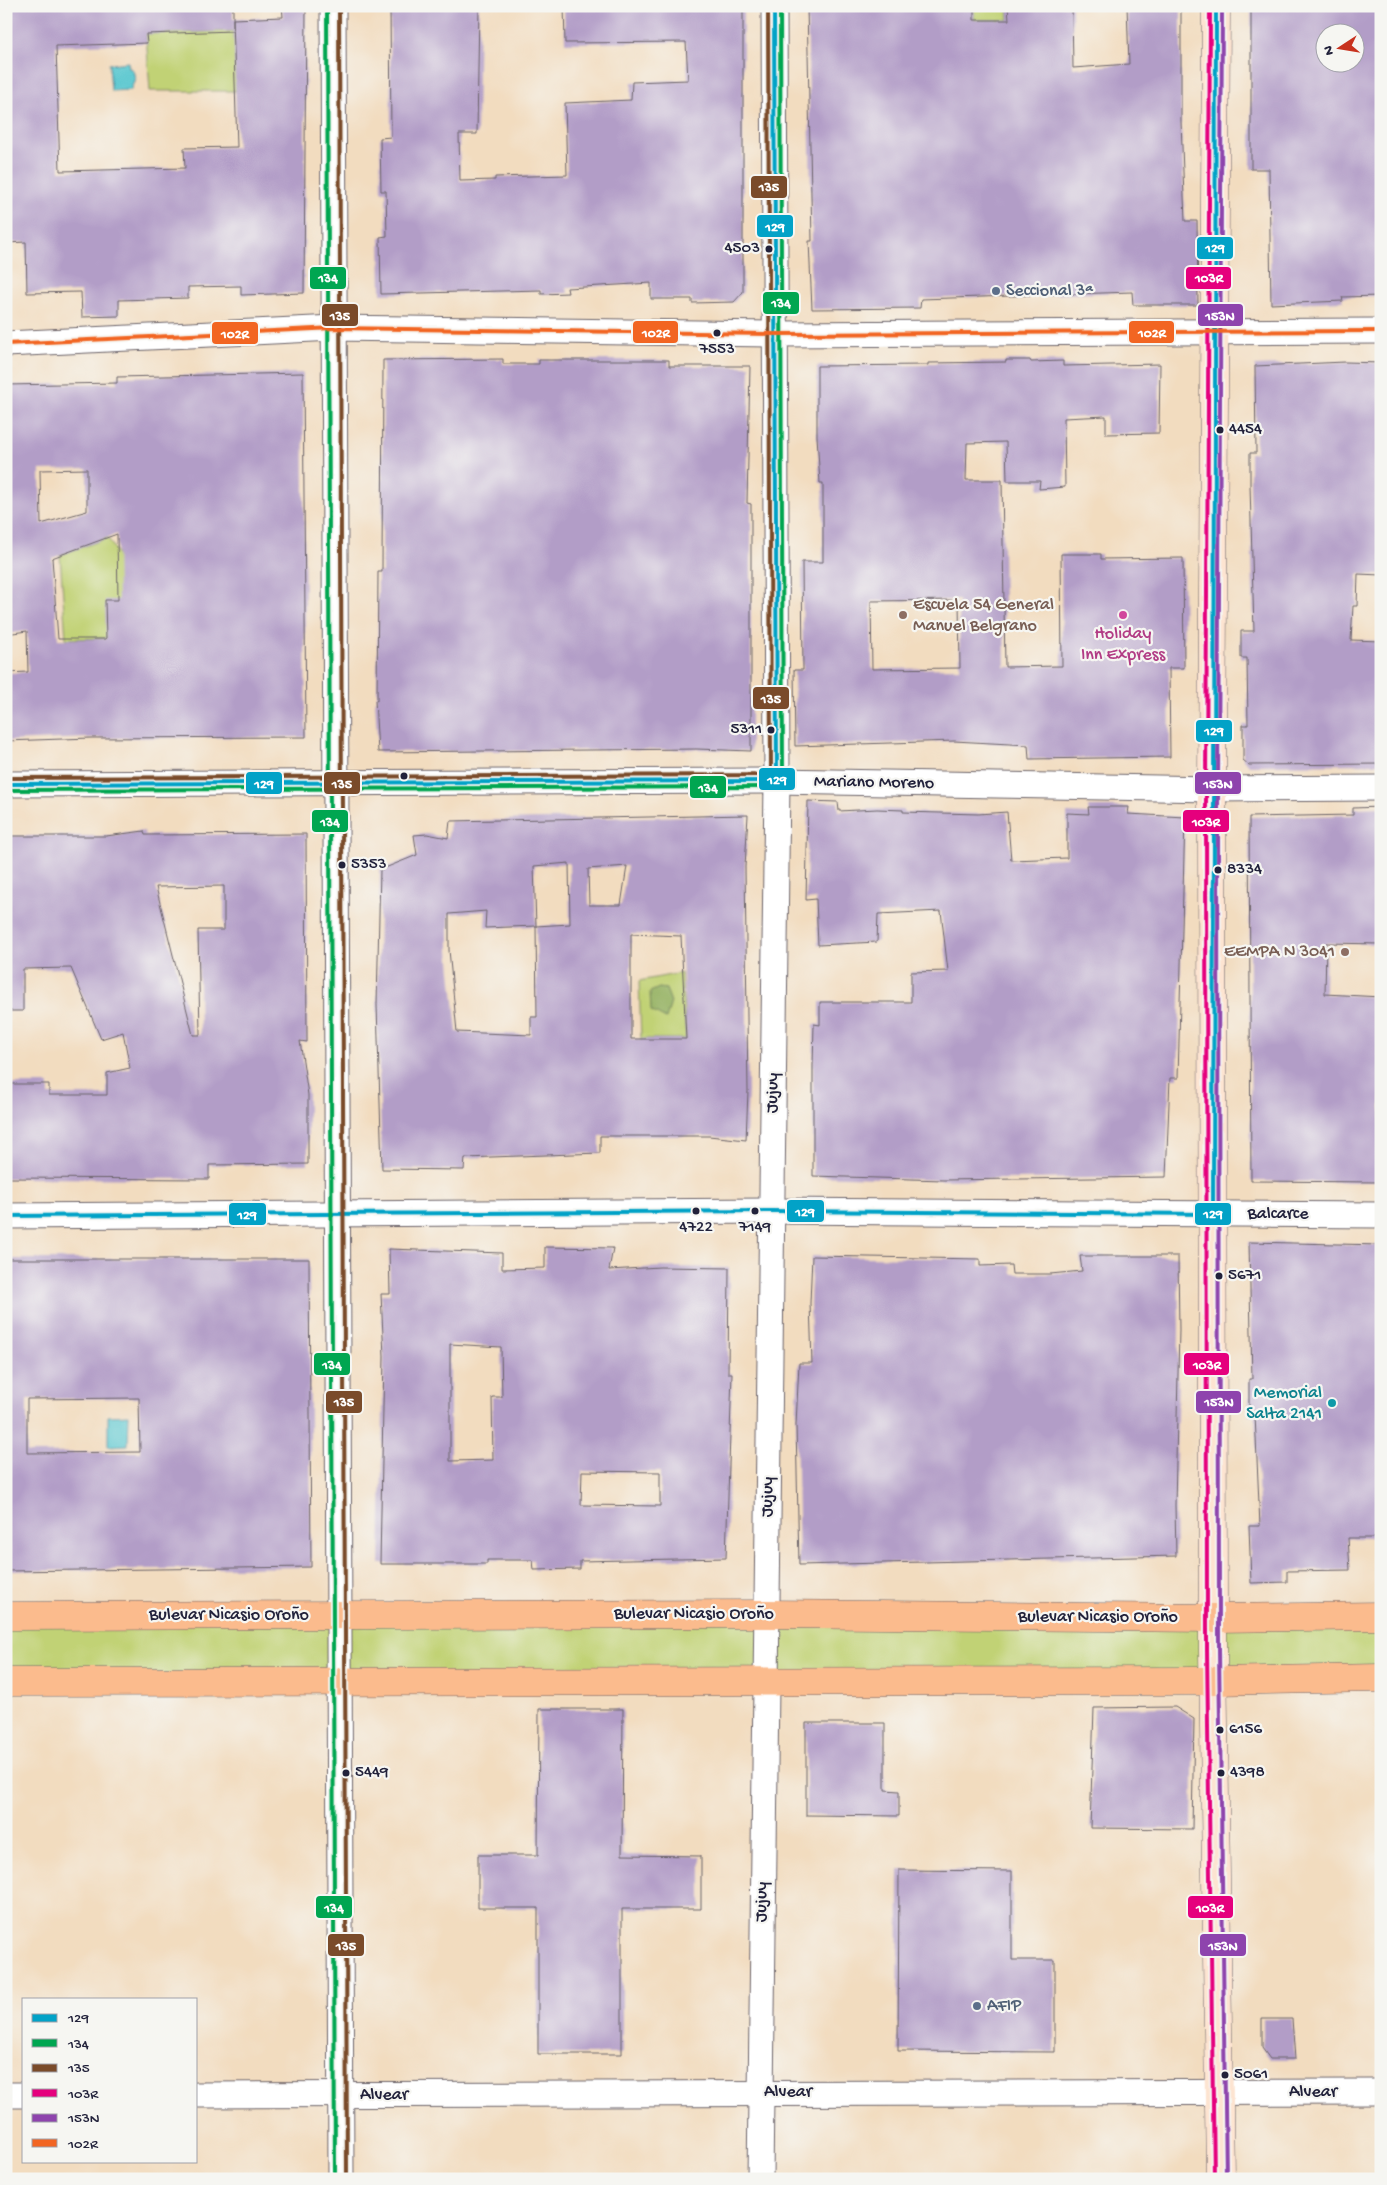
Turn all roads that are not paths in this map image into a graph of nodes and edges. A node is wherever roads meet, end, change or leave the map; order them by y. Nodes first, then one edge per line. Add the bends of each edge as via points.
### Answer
1 (333, 6) edge
2 (774, 6) edge
3 (1216, 6) edge
4 (334, 328) junction
5 (1381, 331) edge
6 (1214, 332) junction
7 (775, 334) junction
8 (6, 344) edge
9 (777, 781) junction
10 (6, 784) edge
11 (336, 784) junction
12 (1381, 788) edge
13 (1212, 789) junction
14 (771, 1211) junction
15 (337, 1214) junction
16 (1213, 1214) junction
17 (1381, 1215) edge
18 (6, 1216) edge
19 (766, 1614) junction
20 (338, 1615) junction
21 (6, 1616) edge
22 (1381, 1616) edge
23 (1213, 1618) junction
24 (1381, 1678) edge
25 (765, 1681) junction
26 (1214, 1681) junction
27 (6, 1682) edge
28 (338, 1682) junction
29 (760, 2092) junction
30 (1219, 2092) junction
31 (1381, 2092) edge
32 (6, 2095) edge
33 (22, 2095) edge
34 (198, 2095) edge
35 (341, 2096) junction
36 (341, 2179) edge
37 (760, 2179) edge
38 (1220, 2179) edge

1 - 4 street
2 - 7 street, Jujuy
3 - 6 main road
4 - 7 street
4 - 8 street
4 - 11 street
5 - 6 street
6 - 7 street
6 - 13 main road
7 - 9 street, Jujuy
9 - 11 street, Mariano Moreno
9 - 13 street, Mariano Moreno
9 - 14 street, Jujuy
10 - 11 street, Mariano Moreno
11 - 15 street
12 - 13 street, Mariano Moreno
13 - 16 main road
14 - 15 street, Balcarce
14 - 16 street, Balcarce
14 - 19 street, Jujuy
15 - 18 street, Balcarce
15 - 20 street
16 - 17 street, Balcarce
16 - 23 main road
19 - 20 main road, Bulevar Nicasio Oroño
19 - 23 main road, Bulevar Nicasio Oroño
19 - 25 street, Jujuy
20 - 21 main road, Bulevar Nicasio Oroño
20 - 28 street
22 - 23 main road, Bulevar Nicasio Oroño
23 - 26 main road
24 - 26 main road
25 - 26 main road
25 - 28 main road
25 - 29 street, Jujuy
26 - 30 main road
27 - 28 main road
28 - 35 street
29 - 30 street, Alvear
29 - 35 street, Alvear
29 - 37 street, Jujuy
30 - 31 street, Alvear
30 - 38 main road
32 - 33 street
34 - 35 street, Alvear
35 - 36 street

